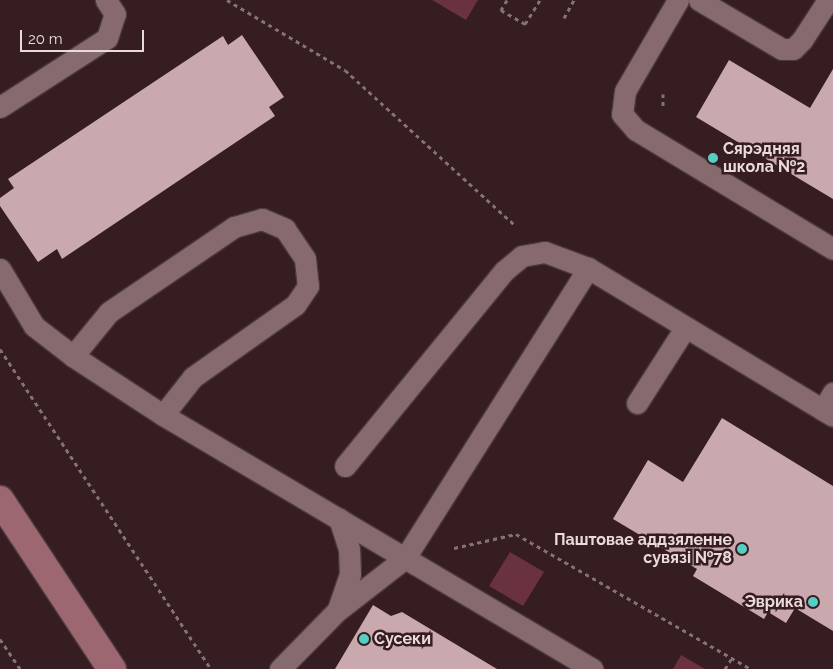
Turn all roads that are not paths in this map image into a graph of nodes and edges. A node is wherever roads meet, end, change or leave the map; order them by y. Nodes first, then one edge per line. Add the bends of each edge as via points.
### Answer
1 (106, 0) edge
2 (678, 0) edge
3 (699, 0) edge
4 (828, 0) edge
5 (0, 107) edge
6 (833, 248) edge
7 (588, 268) junction
8 (0, 269) edge
9 (685, 328) junction
10 (73, 356) junction
11 (637, 403) dead end
12 (830, 406) edge
13 (163, 415) junction
14 (345, 466) dead end
15 (0, 500) edge
16 (339, 519) junction
17 (405, 558) junction
18 (337, 611) junction
19 (112, 669) edge
20 (280, 669) edge
21 (593, 669) edge

1 - 5 lane via 115,14 106,38
2 - 6 lane via 625,91 622,114 636,130
3 - 4 lane via 782,49 793,49 802,40
7 - 9 lane
7 - 14 lane via 545,252 522,256 504,271
7 - 17 lane
8 - 10 lane via 34,326
9 - 11 lane
9 - 12 lane
10 - 13 lane
10 - 13 lane via 109,312 234,227 262,219 285,230 305,259 308,286 295,305 193,378
13 - 16 lane
15 - 19 main road
16 - 17 lane
16 - 18 lane via 349,549 350,575
17 - 18 lane
17 - 21 lane
18 - 20 lane

